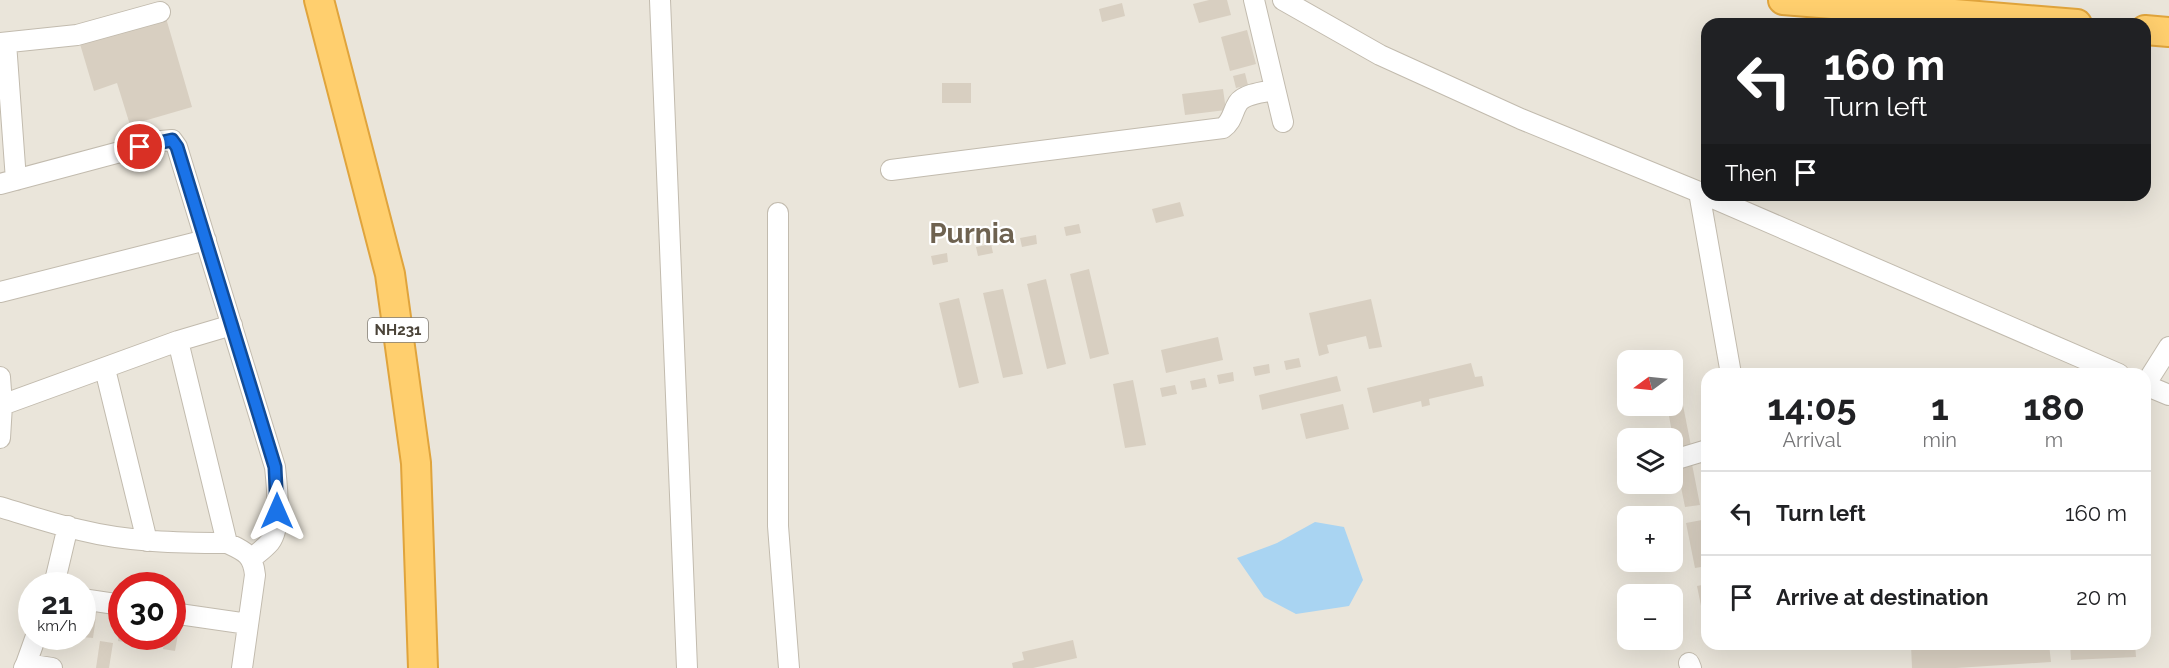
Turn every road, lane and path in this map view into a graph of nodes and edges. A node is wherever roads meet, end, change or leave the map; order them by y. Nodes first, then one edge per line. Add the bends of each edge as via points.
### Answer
1 (319, 0) edge
2 (660, 0) edge
3 (1254, 0) edge
4 (1283, 0) edge
5 (1783, 0) edge
6 (160, 12) dead end
7 (2004, 18) edge
8 (2151, 30) edge
9 (2169, 32) edge
10 (3, 43) edge
11 (1274, 90) junction
12 (1283, 122) dead end
13 (891, 170) dead end
14 (8, 182) edge
15 (1699, 192) joint
16 (1720, 201) edge
17 (778, 213) dead end
18 (206, 240) junction
19 (0, 292) edge
20 (232, 325) junction
21 (178, 342) junction
22 (2169, 347) edge
23 (1730, 368) edge
24 (2105, 368) edge
25 (105, 369) junction
26 (2151, 376) edge
27 (0, 377) edge
28 (2151, 388) edge
29 (2169, 395) edge
30 (2, 405) junction
31 (0, 438) edge
32 (1701, 452) edge
33 (1683, 457) edge
34 (0, 507) edge
35 (68, 526) junction
36 (147, 541) junction
37 (227, 543) junction
38 (252, 558) junction
39 (57, 572) edge
40 (186, 615) edge
41 (248, 624) junction
42 (31, 650) edge
43 (25, 666) edge
44 (52, 668) edge
45 (242, 668) edge
46 (423, 668) edge
47 (687, 668) edge
48 (789, 668) edge

1 - 46 highway, NH231 via 390,274 416,463
2 - 47 street
3 - 11 street
4 - 15 street via 1380,54 1499,110
5 - 7 highway
6 - 10 street via 76,34
8 - 9 highway
10 - 14 street
11 - 12 street
11 - 13 street via 1245,97 1223,128
14 - 18 street via 172,140
15 - 23 street
16 - 24 street
17 - 48 street via 778,526
18 - 19 street
18 - 20 street
20 - 21 street
20 - 38 street via 277,484 274,532 270,542
21 - 25 street
21 - 37 street
22 - 26 street
25 - 30 street
25 - 36 street
27 - 30 street
28 - 29 street
30 - 31 street
32 - 33 street
34 - 35 street
35 - 36 street
35 - 39 street
36 - 37 street
37 - 38 street
38 - 41 street via 255,574
40 - 41 street
41 - 45 street
42 - 43 street
43 - 44 street

